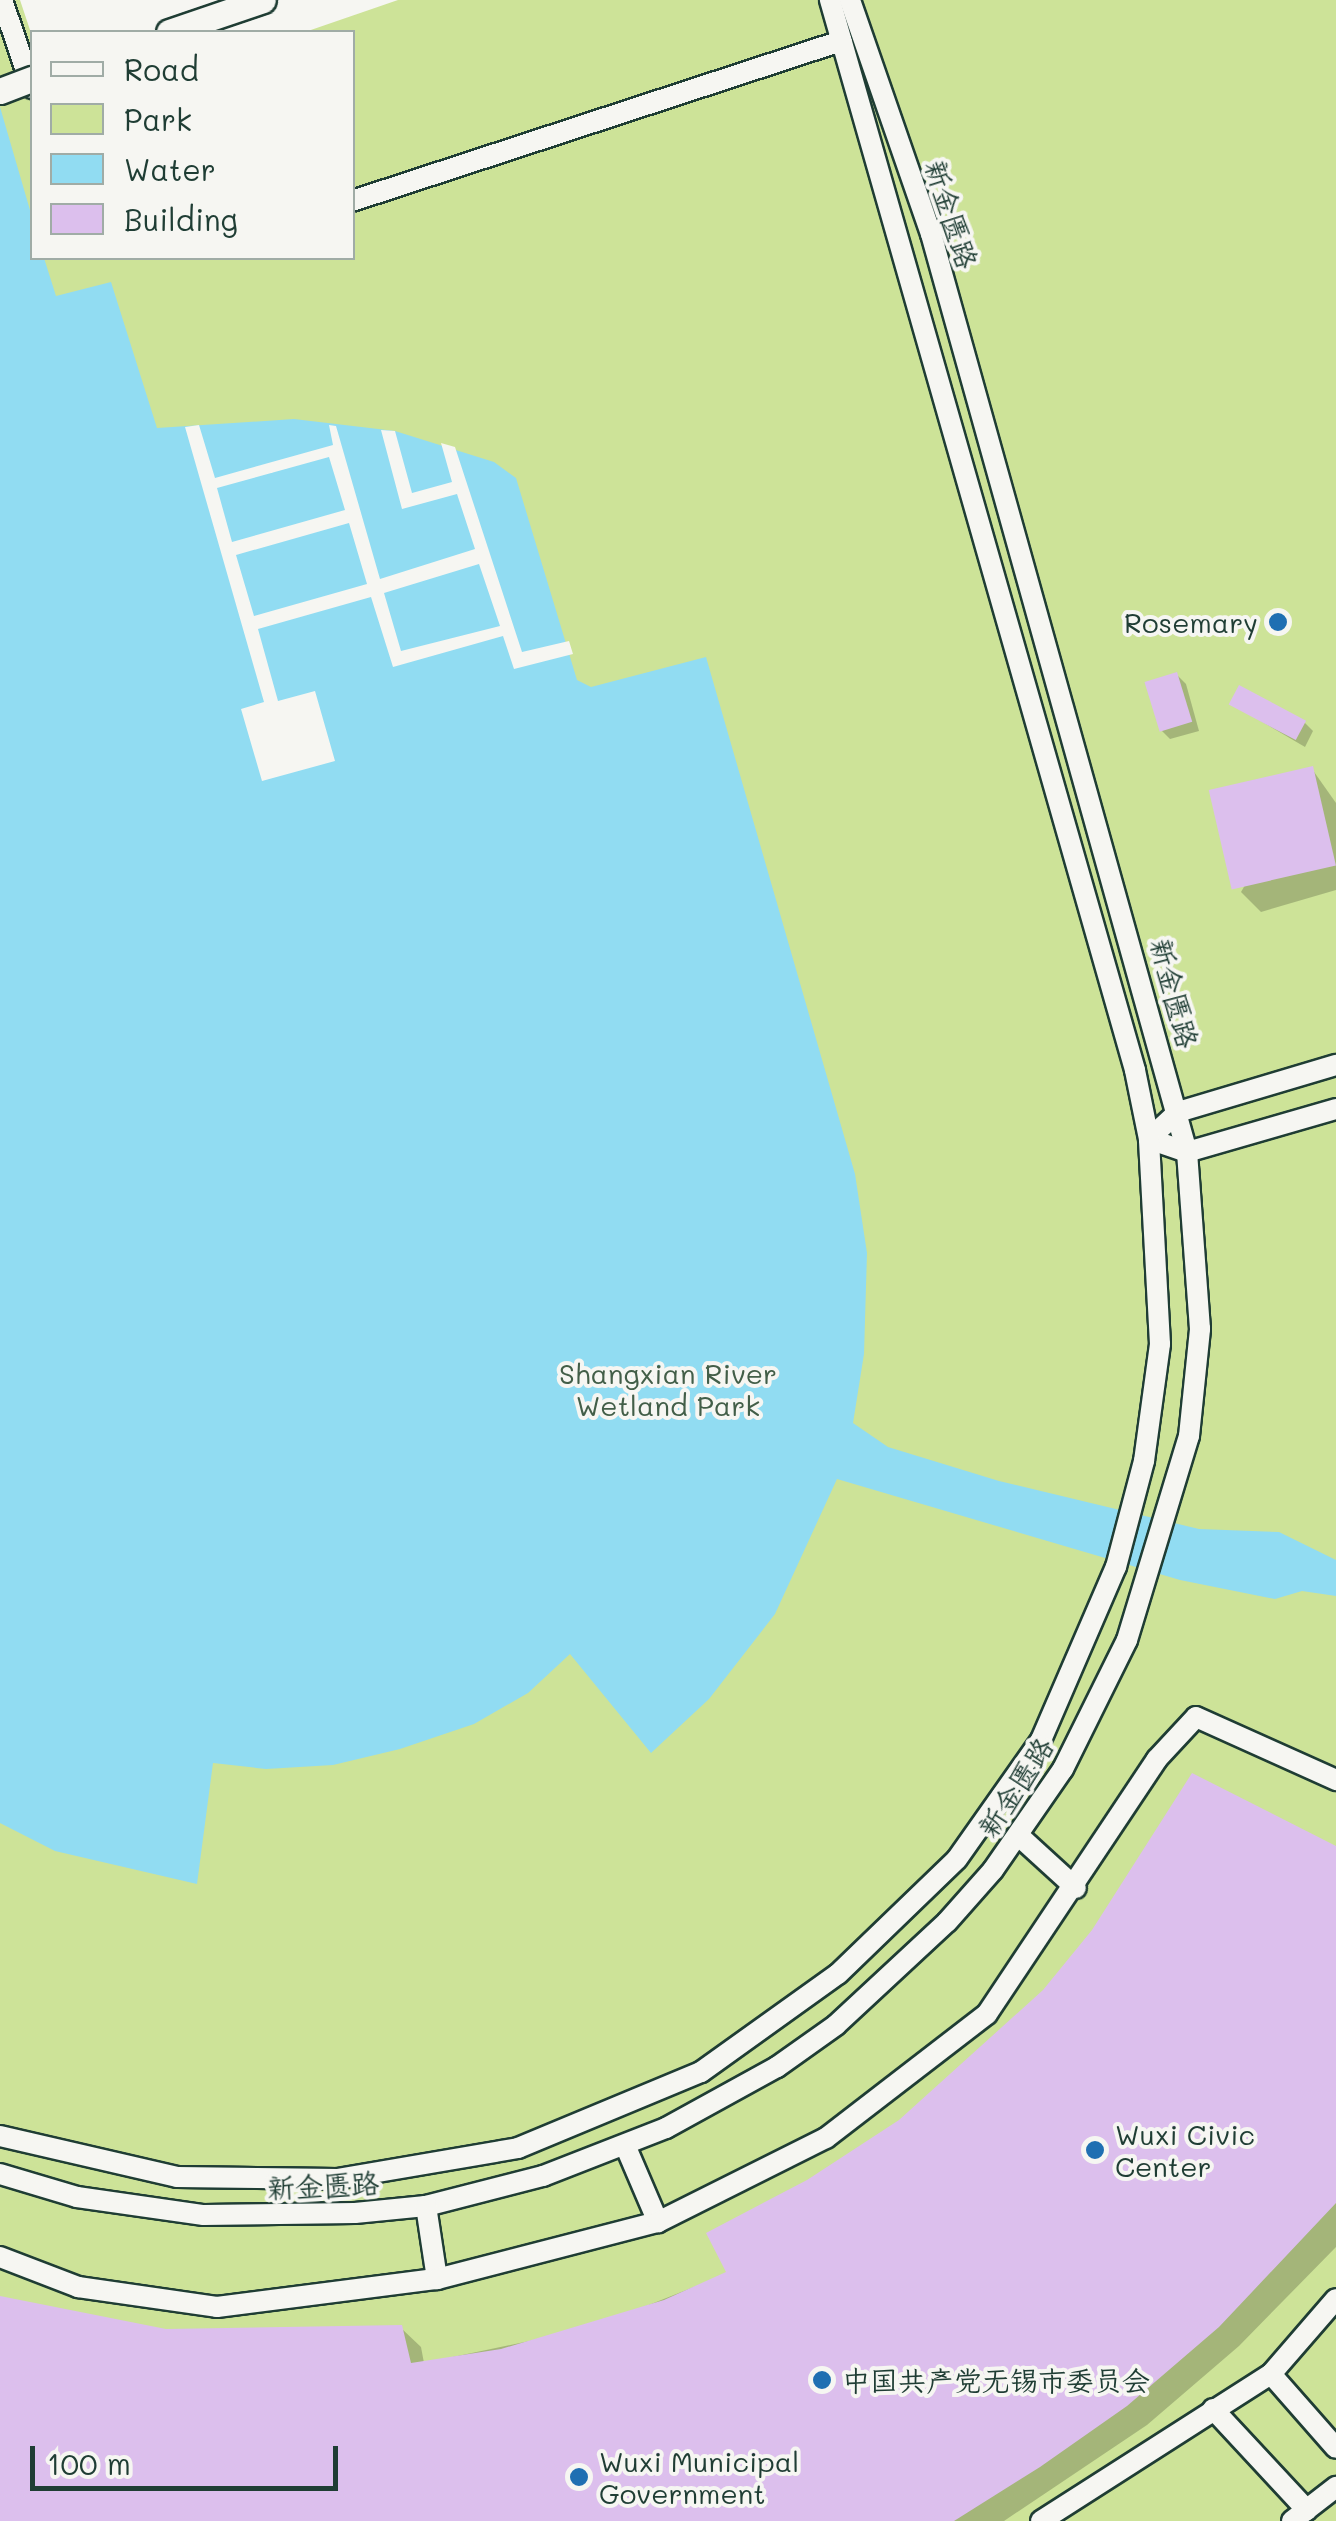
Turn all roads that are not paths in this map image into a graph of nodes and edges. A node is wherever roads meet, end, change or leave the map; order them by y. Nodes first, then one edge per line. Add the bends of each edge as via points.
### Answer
1 (2, 0) edge
2 (264, 0) edge
3 (830, 0) edge
4 (850, 0) edge
5 (175, 30) edge
6 (841, 41) junction
7 (30, 81) edge
8 (30, 82) edge
9 (0, 91) edge
10 (355, 200) edge
11 (1336, 1065) edge
12 (1336, 1109) edge
13 (1178, 1112) junction
14 (1149, 1139) junction
15 (1187, 1152) junction
16 (1336, 1780) edge
17 (1018, 1836) junction
18 (1076, 1888) junction
19 (880, 1936) junction
20 (910, 1960) junction
21 (838, 1974) junction
22 (864, 2002) junction
23 (0, 2136) edge
24 (625, 2146) junction
25 (148, 2172) junction
26 (0, 2174) edge
27 (218, 2181) junction
28 (426, 2206) junction
29 (144, 2209) junction
30 (215, 2216) junction
31 (658, 2222) junction
32 (0, 2258) edge
33 (437, 2279) junction
34 (1336, 2299) edge
35 (1271, 2374) junction
36 (1213, 2409) junction
37 (1336, 2448) edge
38 (1336, 2487) edge
39 (1300, 2515) edge
40 (1042, 2521) edge

1 - 8 street
2 - 5 main road
3 - 6 street, 新金匮路
4 - 13 street, 新金匮路 via 931,234
6 - 10 street
6 - 14 street, 新金匮路 via 1135,1070
7 - 9 main road, bridge
11 - 13 street
12 - 15 street
13 - 14 street
13 - 15 street, 新金匮路
14 - 15 street
14 - 19 street, 新金匮路 via 1160,1344 1116,1567 1040,1740 957,1859
15 - 17 street, 新金匮路 via 1200,1329 1189,1436 1150,1575 1102,1696
16 - 18 street via 1196,1717 1158,1758
17 - 18 street
17 - 20 street, 新金匮路
18 - 31 street via 986,2014 826,2138
19 - 20 street via 887,1958
19 - 21 street, 新金匮路
20 - 22 street, 新金匮路
21 - 22 street via 865,1978
21 - 27 street, 新金匮路 via 702,2072 518,2148 371,2176
22 - 24 street, 新金匮路 via 777,2067
23 - 25 street, 新金匮路
24 - 28 street, 新金匮路
24 - 31 street
25 - 27 street, 新金匮路
25 - 29 street via 164,2194
26 - 29 street, 新金匮路
27 - 30 street via 196,2198
28 - 30 street, 新金匮路
28 - 33 street
29 - 30 street, 新金匮路
31 - 33 street
32 - 33 street via 78,2287 218,2307
34 - 35 street
35 - 36 street
35 - 37 street
36 - 39 street
36 - 40 street
38 - 39 street

